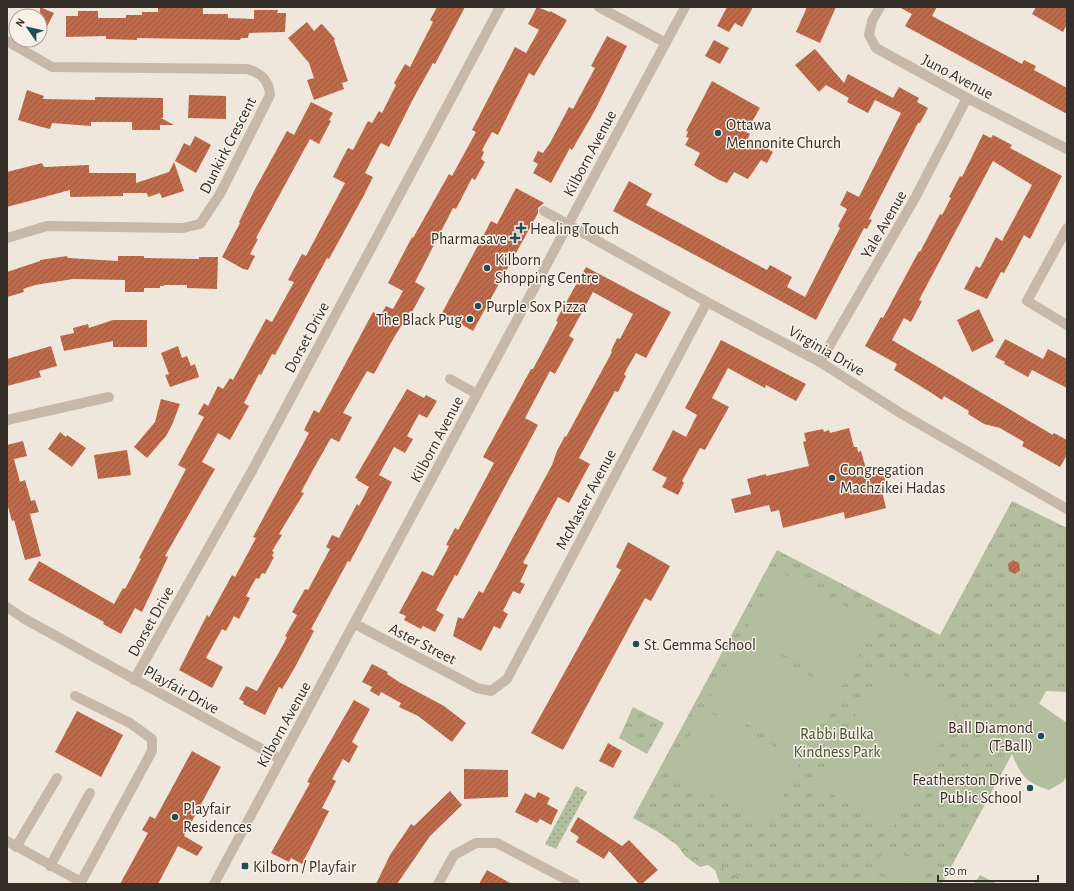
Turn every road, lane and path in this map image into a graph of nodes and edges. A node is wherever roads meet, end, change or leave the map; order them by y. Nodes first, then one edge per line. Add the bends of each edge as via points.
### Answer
1 (500, 7) edge
2 (599, 7) edge
3 (685, 7) edge
4 (880, 7) edge
5 (7, 41) edge
6 (666, 43) junction
7 (967, 98) junction
8 (1067, 149) edge
9 (544, 211) dead end
10 (568, 223) junction
11 (1067, 228) edge
12 (7, 238) edge
13 (707, 302) junction
14 (1067, 325) edge
15 (820, 362) junction
16 (450, 379) dead end
17 (477, 394) junction
18 (109, 397) dead end
19 (7, 420) edge
20 (1067, 509) edge
21 (7, 608) edge
22 (355, 624) junction
23 (134, 680) junction
24 (477, 688) joint
25 (76, 696) dead end
26 (280, 759) junction
27 (57, 778) dead end
28 (90, 793) dead end
29 (7, 841) edge
30 (16, 846) junction
31 (50, 866) junction
32 (214, 884) edge
33 (438, 884) edge
34 (575, 884) edge

1 - 23 street, Dorset Drive via 253,469
2 - 6 street
3 - 6 street, Kilborn Avenue
4 - 7 street, Juno Avenue via 868,35 876,48
5 - 12 street, Dunkirk Crescent via 52,67 247,69 264,78 269,85 270,95 220,194 200,224 183,228 47,226
6 - 10 street, Kilborn Avenue
7 - 8 street, Juno Avenue
7 - 15 street, Yale Avenue via 915,198
9 - 10 street, Virginia Drive
10 - 13 street, Virginia Drive
10 - 17 street, Kilborn Avenue
11 - 14 street via 1027,301
13 - 15 street, Virginia Drive
13 - 24 street, McMaster Avenue via 506,679 491,691
15 - 20 street, Virginia Drive via 902,414
16 - 17 street
17 - 22 street, Kilborn Avenue
18 - 19 street
21 - 23 street, Playfair Drive
22 - 24 street, Aster Street
22 - 26 street, Kilborn Avenue
23 - 26 street, Playfair Drive
25 - 31 street via 130,723 152,739 152,752 81,882
26 - 32 street, Kilborn Avenue
27 - 30 street
28 - 31 street
29 - 30 street
30 - 31 street
33 - 34 street via 454,855 476,843 497,843

